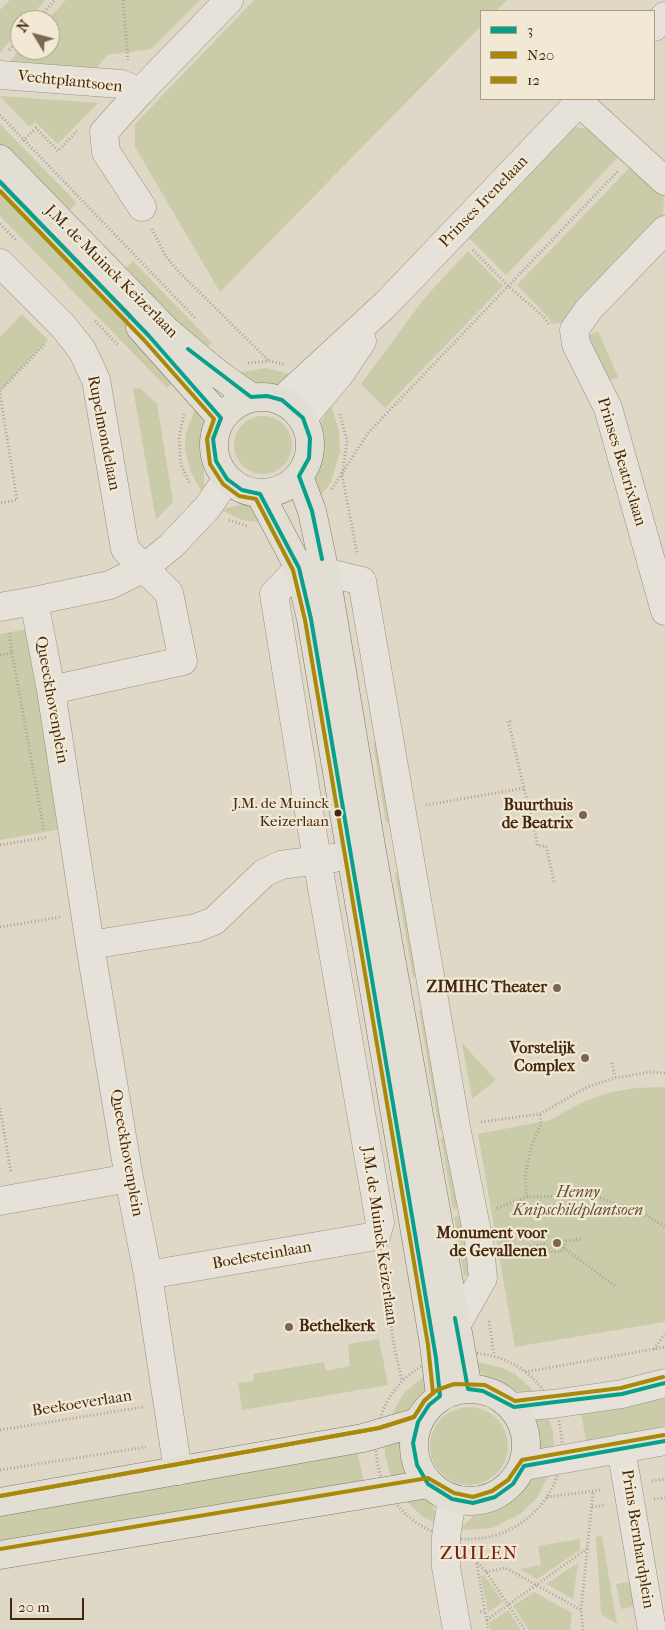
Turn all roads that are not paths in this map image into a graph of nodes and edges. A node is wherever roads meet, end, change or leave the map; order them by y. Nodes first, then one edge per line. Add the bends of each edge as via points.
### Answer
1 (229, 0) edge
2 (665, 16) edge
3 (655, 26) edge
4 (0, 75) edge
5 (131, 88) junction
6 (581, 100) edge
7 (0, 159) edge
8 (665, 181) edge
9 (0, 182) edge
10 (142, 207) road end
11 (665, 230) edge
12 (0, 263) edge
13 (386, 304) junction
14 (251, 397) junction
15 (282, 400) junction
16 (221, 418) junction
17 (303, 418) junction
18 (299, 476) junction
19 (227, 479) junction
20 (260, 494) junction
21 (144, 568) junction
22 (312, 570) junction
23 (34, 601) junction
24 (0, 607) edge
25 (665, 611) edge
26 (51, 690) junction
27 (361, 853) junction
28 (318, 860) junction
29 (90, 945) junction
30 (129, 1178) junction
31 (8, 1200) edge
32 (376, 1236) joint
33 (148, 1275) junction
34 (456, 1326) junction
35 (665, 1383) edge
36 (468, 1388) junction
37 (440, 1396) junction
38 (514, 1407) junction
39 (418, 1422) junction
40 (665, 1441) edge
41 (621, 1448) junction
42 (524, 1466) junction
43 (178, 1472) junction
44 (428, 1484) junction
45 (452, 1499) junction
46 (0, 1502) edge
47 (0, 1555) edge
48 (456, 1623) edge
49 (652, 1630) edge

1 - 5 street, Vechtplantsoen
2 - 3 street
4 - 5 street, Vechtplantsoen
5 - 10 street, Vechtplantsoen via 104,132 106,152
6 - 8 street
6 - 13 street, Prinses Irenelaan
7 - 14 main road, J.M. de Muinck Keizerlaan via 167,331
9 - 16 main road, J.M. de Muinck Keizerlaan via 149,336
11 - 25 street, Prinses Beatrixlaan via 584,315 574,330 576,344 608,408
12 - 21 street, Rupelmondelaan via 63,326 82,350 96,380 125,549
13 - 15 street, Prinses Irenelaan
13 - 17 street, Prinses Irenelaan via 340,374
14 - 15 main road via 267,396
14 - 16 main road via 234,405
15 - 17 main road
16 - 19 main road via 214,446 216,461
17 - 18 main road via 310,438 309,458
18 - 20 main road via 275,492
18 - 22 main road, J.M. de Muinck Keizerlaan via 312,511
19 - 20 main road via 242,490
19 - 21 street via 207,508
20 - 22 main road, J.M. de Muinck Keizerlaan
21 - 23 street via 110,585
21 - 26 street, Rupelmondelaan via 169,593 183,661
22 - 27 main road, J.M. de Muinck Keizerlaan via 310,619
22 - 28 street, J.M. de Muinck Keizerlaan via 274,594
22 - 34 street via 362,581 456,1127 480,1247 483,1278
23 - 24 street
23 - 26 street, Queeckhovenplein
26 - 29 street, Queeckhovenplein via 61,835
27 - 28 street
27 - 34 main road, J.M. de Muinck Keizerlaan
27 - 37 main road, J.M. de Muinck Keizerlaan
28 - 29 street via 281,865 264,873 214,921 196,928
28 - 32 street, J.M. de Muinck Keizerlaan via 380,1223
29 - 30 street, Queeckhovenplein
30 - 31 street
30 - 33 street, Queeckhovenplein
32 - 33 street, Boelesteinlaan
33 - 43 street, Queeckhovenplein
34 - 36 main road, J.M. de Muinck Keizerlaan
35 - 38 street via 622,1394
36 - 37 main road
36 - 38 main road via 483,1391
37 - 39 main road via 429,1405
38 - 42 main road via 524,1425 528,1445
39 - 43 main road via 363,1438
39 - 44 main road via 413,1443 417,1465
40 - 41 street
41 - 42 street
41 - 49 street, Prins Bernhardplein
42 - 45 main road via 512,1484 495,1497 474,1502
43 - 46 main road
44 - 45 main road
44 - 47 main road
45 - 48 street via 446,1537 446,1566

